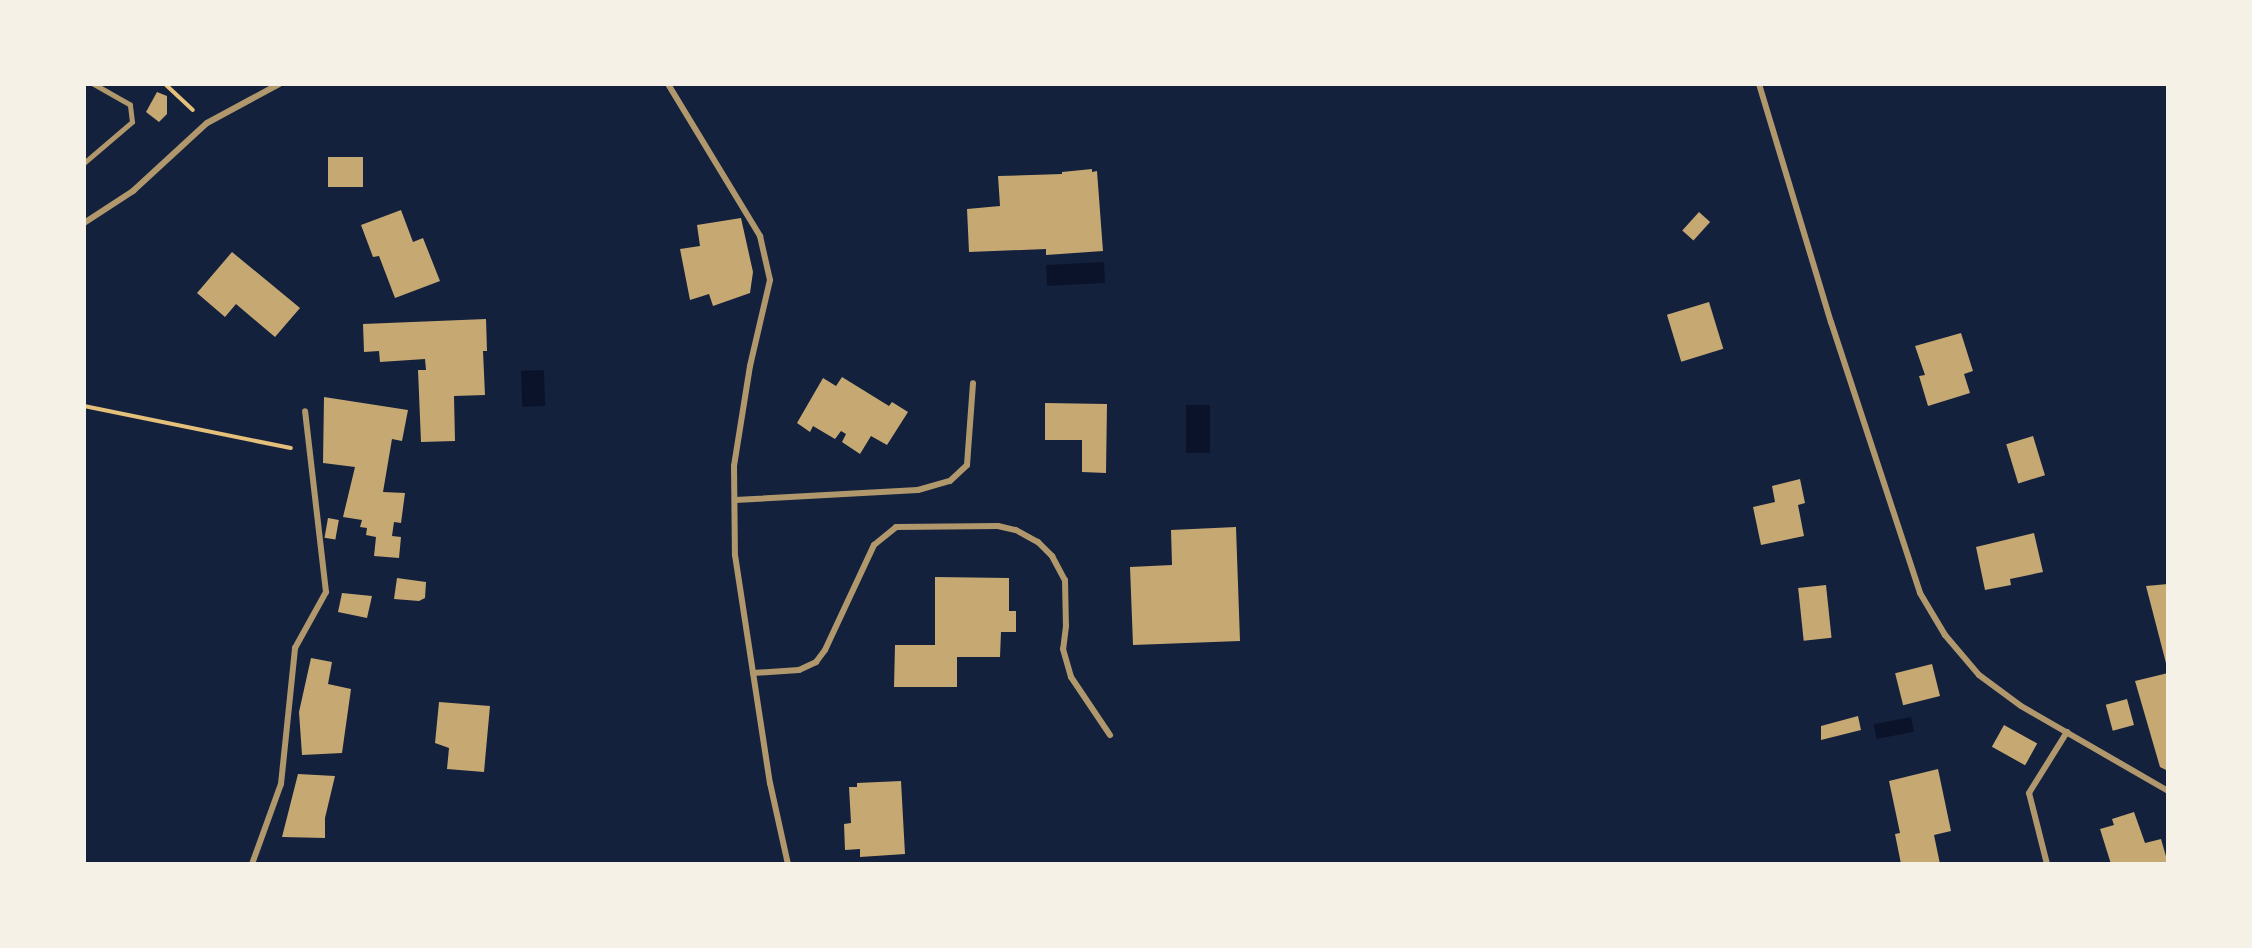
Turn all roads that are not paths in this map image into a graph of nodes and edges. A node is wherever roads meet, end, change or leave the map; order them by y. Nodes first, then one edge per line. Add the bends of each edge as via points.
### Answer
1 (93, 84) edge
2 (279, 84) edge
3 (668, 84) edge
4 (1759, 84) edge
5 (84, 163) edge
6 (84, 223) edge
7 (973, 383) dead end
8 (304, 411) dead end
9 (735, 500) junction
10 (753, 673) junction
11 (2067, 732) junction
12 (1110, 735) dead end
13 (2168, 791) edge
14 (252, 864) edge
15 (788, 864) edge
16 (2047, 864) edge

1 - 5 lane via 130,105 132,122
2 - 6 street via 207,123 133,191
3 - 9 street via 760,236 770,280 741,422 734,466
4 - 11 street via 1831,322 1920,593 1945,635 1979,675 2021,706
7 - 9 street via 967,465 950,481 918,490
8 - 14 street via 326,592 295,648 280,783
9 - 10 street via 735,555
10 - 12 street via 799,670 816,662 874,545 896,527 998,526 1038,542 1052,556 1065,580 1063,648 1071,676
10 - 15 street
11 - 13 street
11 - 16 street via 2029,793

